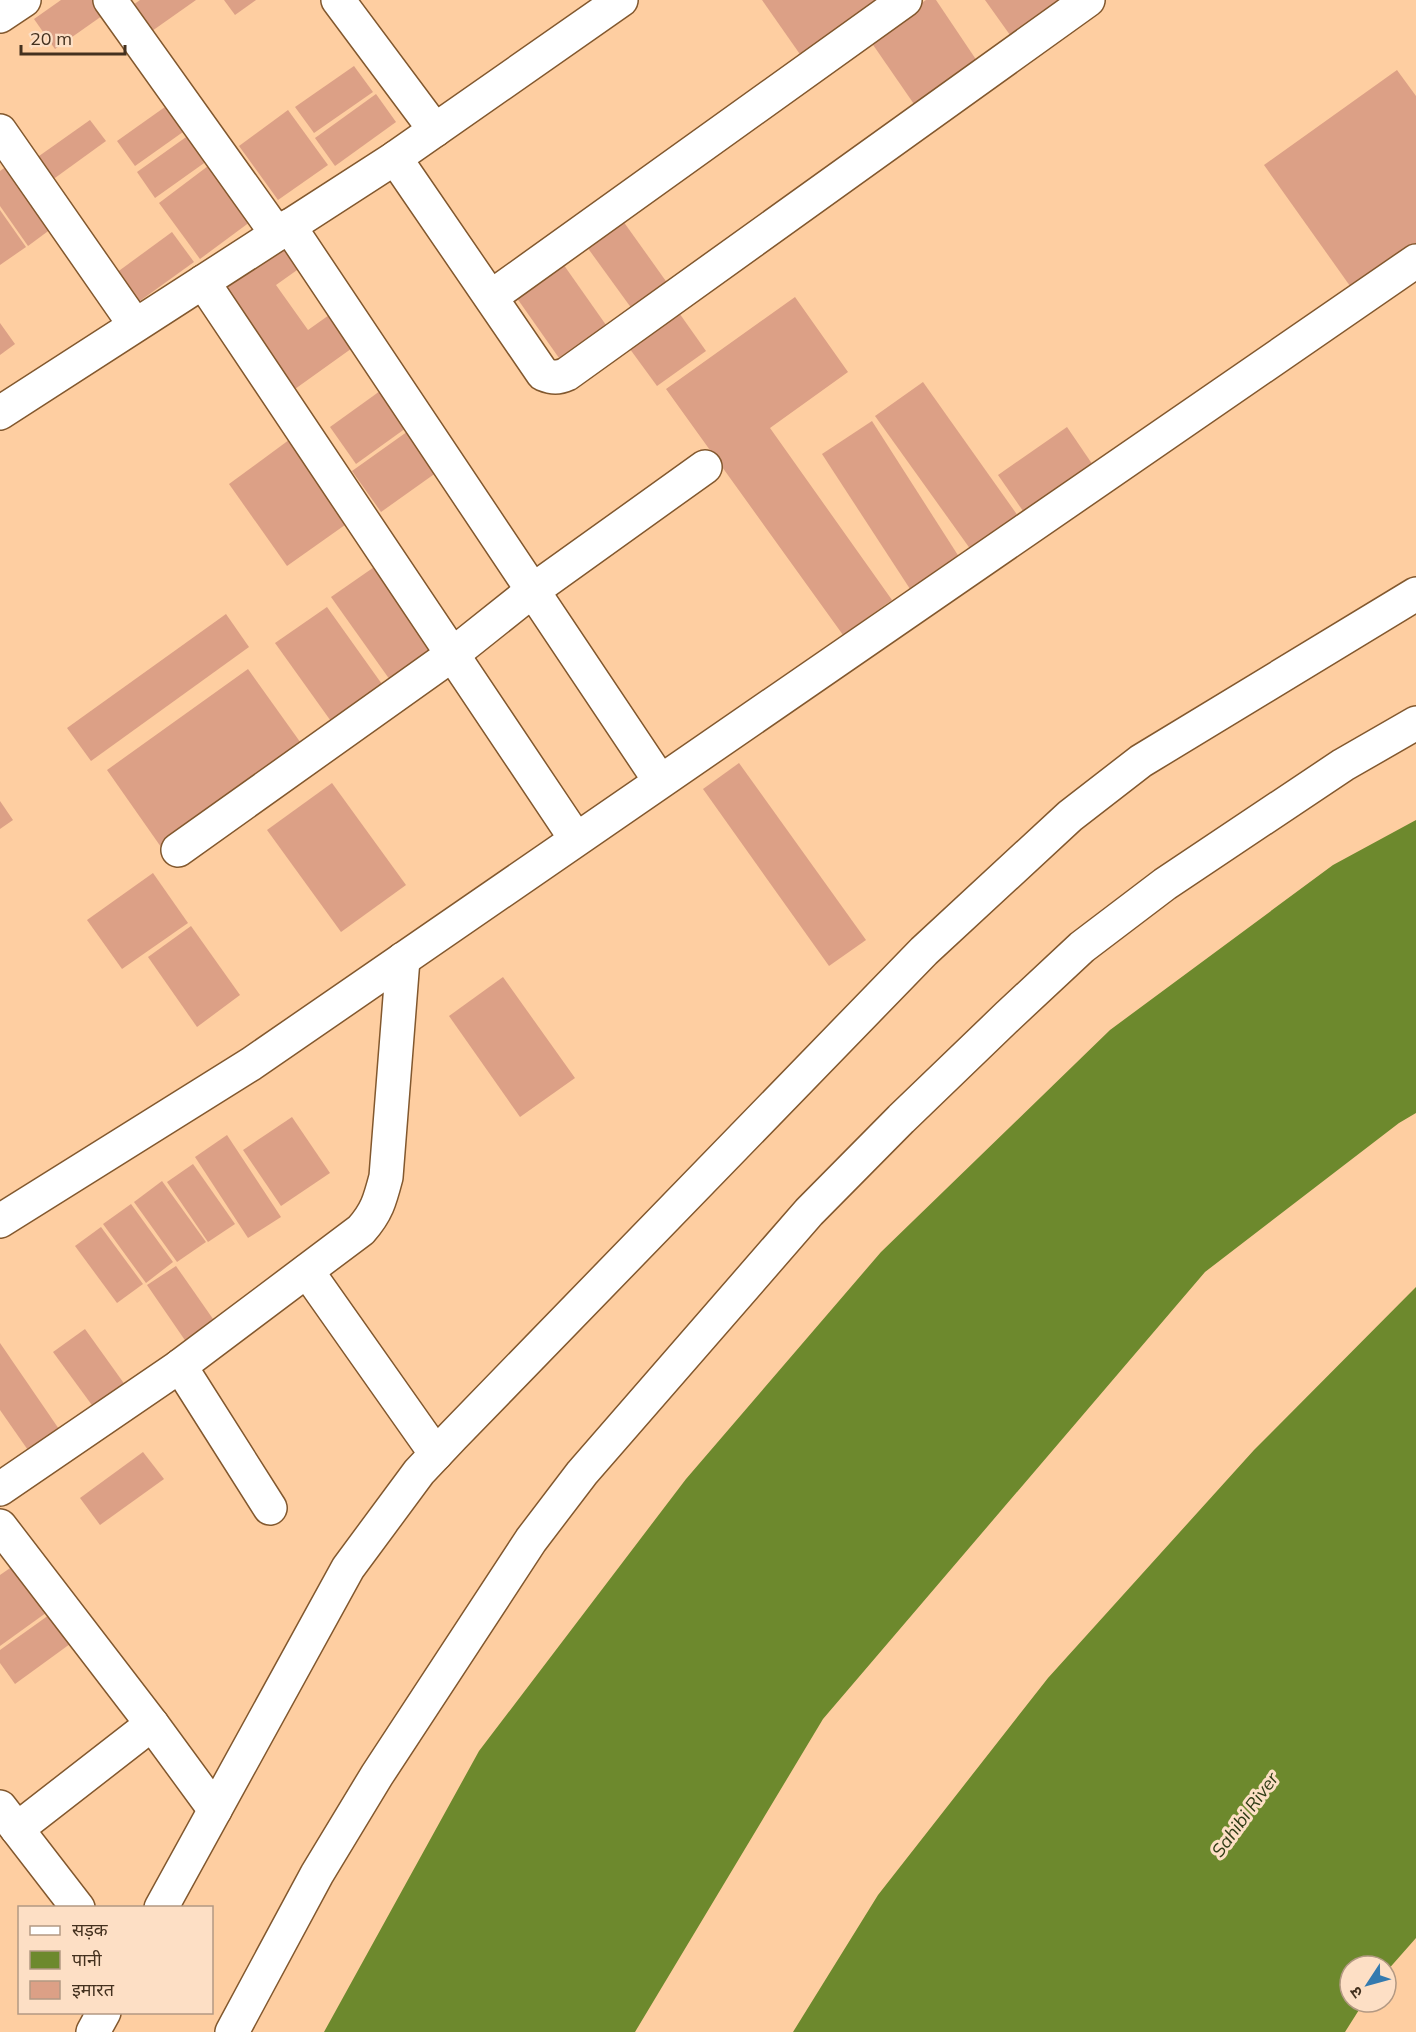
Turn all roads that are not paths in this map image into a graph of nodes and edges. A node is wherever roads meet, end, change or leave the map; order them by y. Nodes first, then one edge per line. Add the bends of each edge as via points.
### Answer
1 (24, 0) edge
2 (110, 0) edge
3 (338, 0) edge
4 (621, 0) edge
5 (905, 0) edge
6 (1088, 0) edge
7 (0, 16) edge
8 (435, 130) junction
9 (0, 131) edge
10 (395, 158) junction
11 (283, 230) junction
12 (1416, 261) edge
13 (203, 282) junction
14 (491, 297) junction
15 (135, 325) junction
16 (0, 413) edge
17 (705, 467) dead end
18 (532, 591) junction
19 (1416, 594) edge
20 (453, 654) junction
21 (1416, 723) edge
22 (660, 781) junction
23 (576, 839) junction
24 (178, 850) dead end
25 (403, 959) junction
26 (0, 1221) edge
27 (307, 1270) junction
28 (180, 1366) junction
29 (436, 1454) junction
30 (0, 1489) edge
31 (270, 1508) dead end
32 (0, 1526) edge
33 (152, 1724) junction
34 (215, 1810) junction
35 (8, 1818) edge
36 (76, 1906) edge
37 (162, 1906) edge
38 (103, 2014) edge
39 (93, 2032) edge
40 (232, 2032) edge

1 - 7 street
2 - 11 street
3 - 8 street
4 - 8 street
5 - 14 street
6 - 14 street via 559,378 543,374
8 - 10 street
9 - 15 street
10 - 11 street
10 - 14 street
11 - 13 street
11 - 18 street
12 - 22 street
13 - 15 street
13 - 20 street
15 - 16 street
17 - 18 street
18 - 20 street
18 - 22 street
19 - 29 street via 1141,761 1070,816 924,951
20 - 23 street
20 - 24 street
21 - 40 street via 1343,765 1165,884 1083,947 809,1212 582,1473 531,1540 377,1775 317,1874
22 - 23 street
23 - 25 street
25 - 26 street via 251,1064
25 - 27 street via 386,1177 380,1200 374,1216 361,1230
27 - 28 street
27 - 29 street
28 - 30 street
28 - 31 street
29 - 34 street via 348,1568
32 - 33 street
33 - 34 street
33 - 35 street
34 - 37 street
35 - 36 street
38 - 39 street

